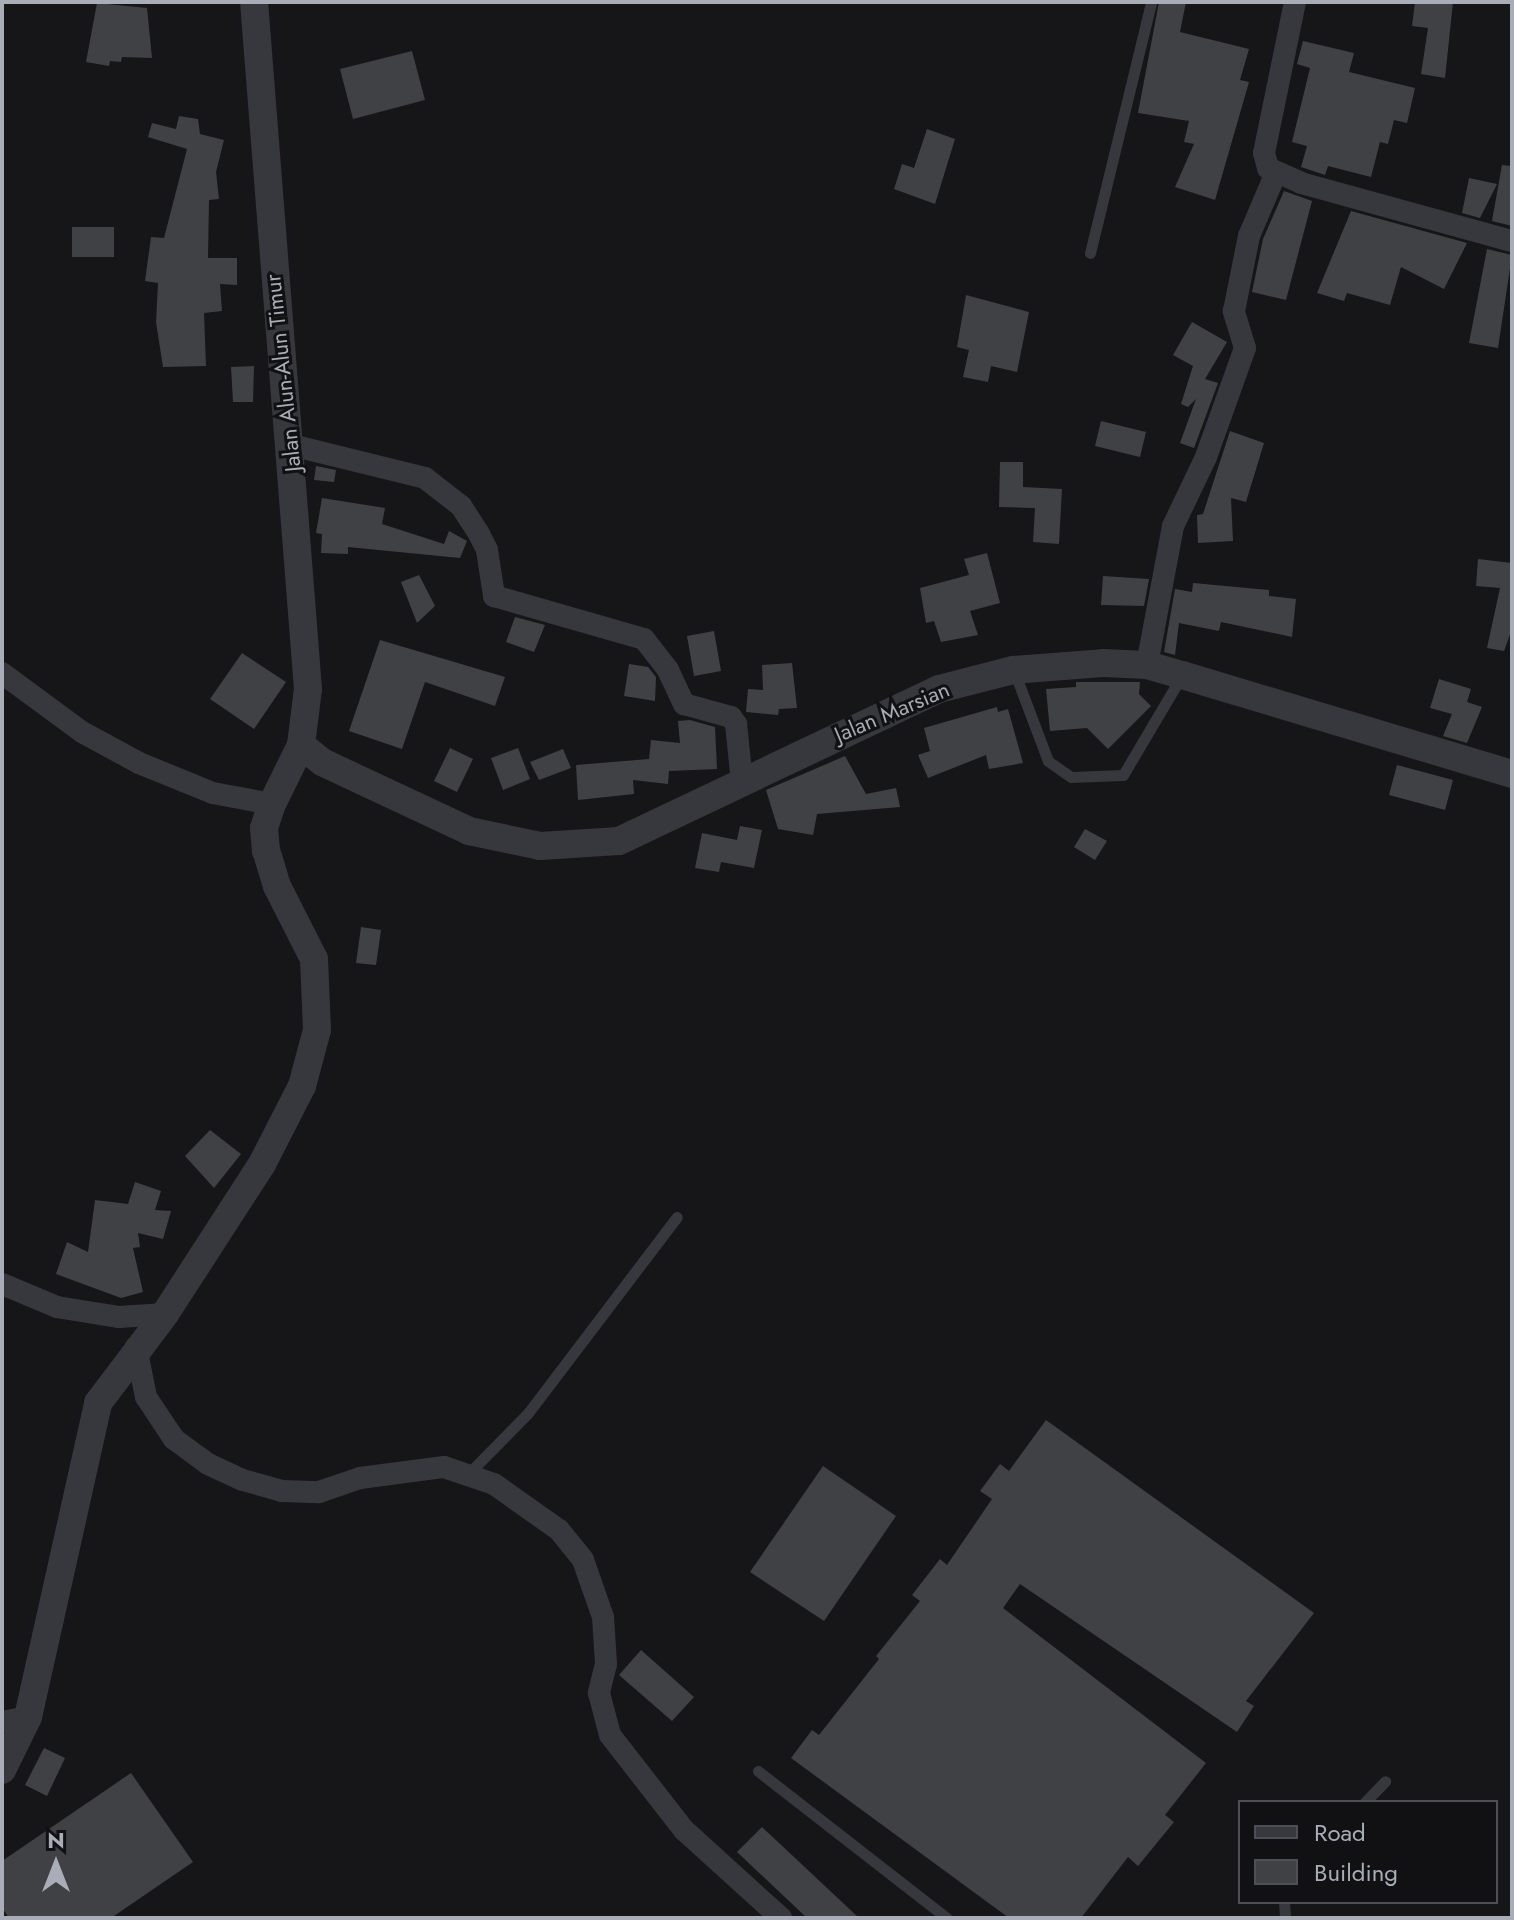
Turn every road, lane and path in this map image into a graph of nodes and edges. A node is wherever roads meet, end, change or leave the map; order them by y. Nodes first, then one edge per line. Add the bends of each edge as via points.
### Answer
1 (254, 2) edge
2 (1151, 2) edge
3 (1295, 2) edge
4 (1275, 175) junction
5 (1512, 241) edge
6 (1090, 253) dead end
7 (291, 445) junction
8 (1147, 665) junction
9 (1013, 670) junction
10 (2, 673) edge
11 (1182, 675) junction
12 (301, 745) junction
13 (1512, 774) edge
14 (742, 782) junction
15 (272, 804) junction
16 (677, 1217) dead end
17 (2, 1284) edge
18 (165, 1314) junction
19 (136, 1347) junction
20 (469, 1473) junction
21 (15, 1720) edge
22 (2, 1770) edge
23 (758, 1771) dead end
24 (1385, 1781) dead end
25 (1367, 1800) edge
26 (781, 1918) edge
27 (947, 1918) edge

1 - 7 street, Jalan Alun-Alun Timur via 274,299
2 - 6 lane
3 - 4 street via 1264,153
4 - 5 street
4 - 8 street via 1249,236 1234,311 1245,348 1206,457 1173,526
7 - 12 street, Jalan Alun-Alun Timur via 308,689
7 - 14 street via 425,478 461,506 479,534 494,596 644,639 668,670 684,704 731,717 736,724
8 - 9 street, Jalan Marsian
8 - 11 street, Jalan Marsian
9 - 11 lane via 1048,761 1071,777 1123,775
9 - 14 street, Jalan Marsian via 896,707
10 - 15 street via 82,732 139,763 213,793
11 - 13 street, Jalan Marsian
12 - 14 street, Jalan Marsian via 322,762 444,821 540,846 619,841
12 - 15 street, Jalan Alun-Alun Timur
15 - 18 street, Jalan Alun-Alun Timur via 264,828 266,851 277,886 314,959 318,994 311,1063 262,1164
16 - 20 lane via 528,1413
17 - 18 street via 57,1307 119,1317
18 - 19 street, Jalan Alun-Alun Timur
19 - 20 street via 146,1397 174,1439 208,1464 243,1480 282,1491 319,1492 360,1478 421,1468
19 - 21 street, Jalan Alun-Alun Timur via 98,1403 89,1429
20 - 26 street via 494,1484 559,1530 583,1560 603,1617 606,1664 599,1693 610,1735 684,1830
21 - 22 street, Jalan Alun-Alun Timur
23 - 27 lane
24 - 25 lane

